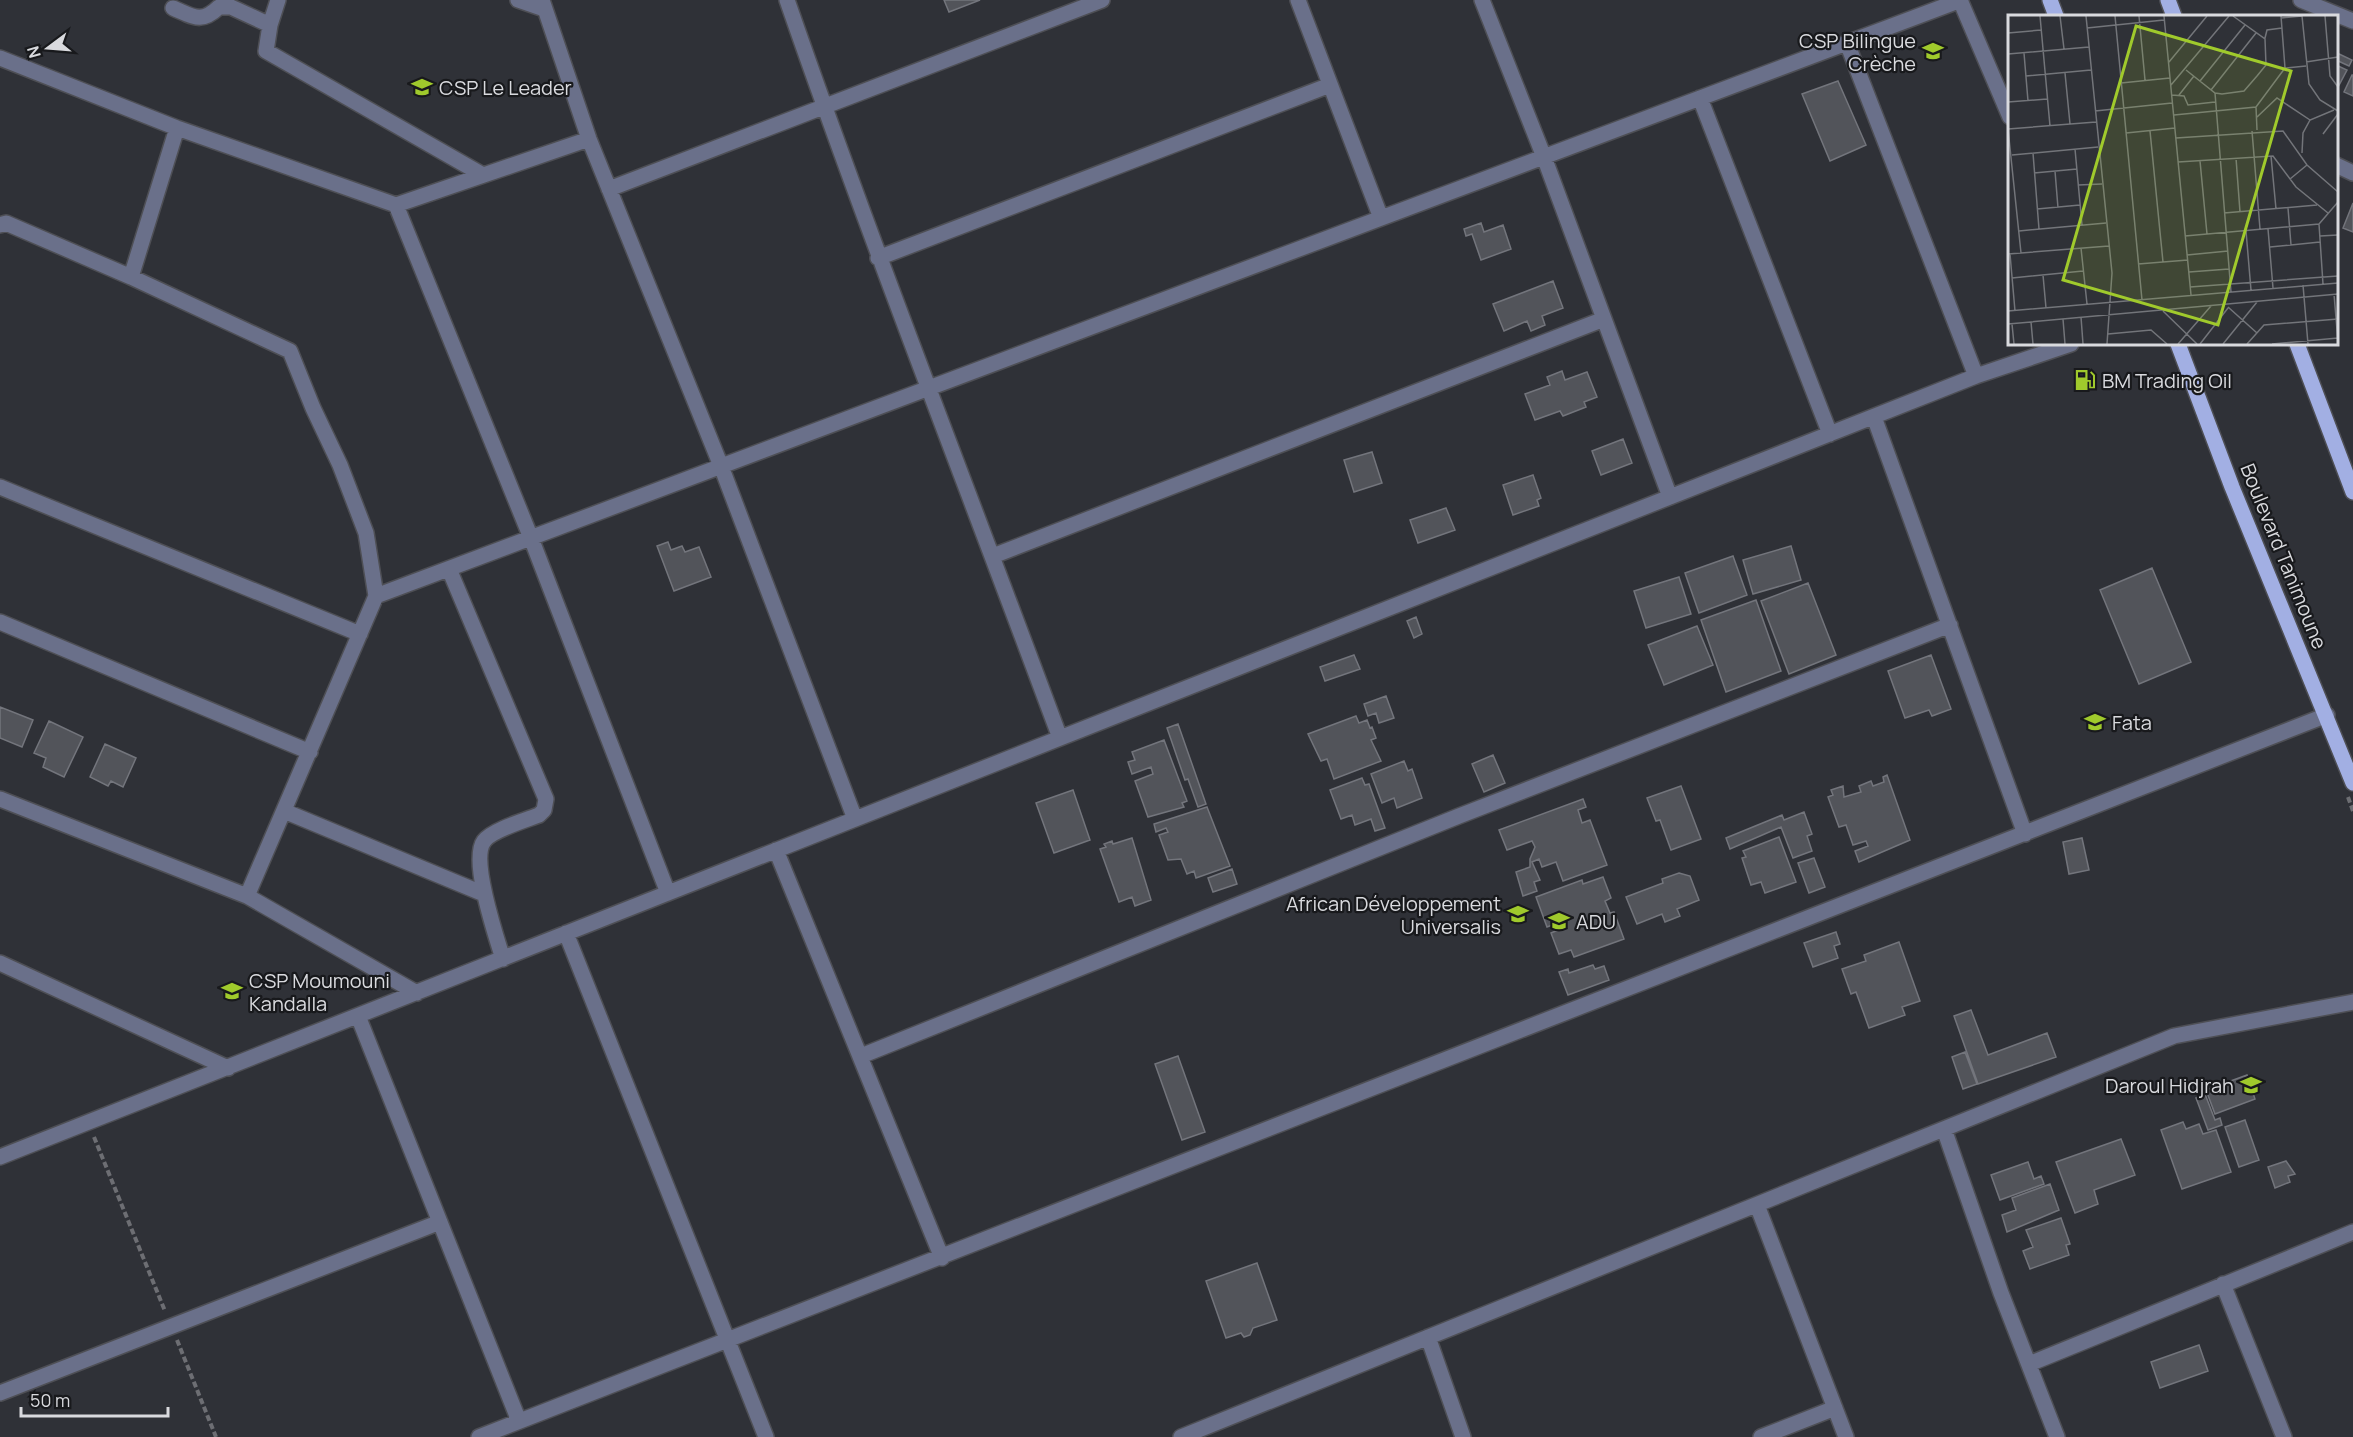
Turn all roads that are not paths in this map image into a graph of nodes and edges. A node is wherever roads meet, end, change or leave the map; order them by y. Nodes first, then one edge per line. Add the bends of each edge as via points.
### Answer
1 (278, 0) edge
2 (518, 0) edge
3 (787, 0) edge
4 (1102, 0) edge
5 (1298, 0) edge
6 (1482, 0) edge
7 (1960, 0) edge
8 (2050, 0) edge
9 (2168, 0) edge
10 (2301, 0) edge
11 (543, 5) edge
12 (173, 8) dead end
13 (2056, 15) edge
14 (2174, 15) edge
15 (2353, 21) edge
16 (270, 25) junction
17 (1847, 43) junction
18 (0, 58) edge
19 (1330, 85) junction
20 (1700, 98) junction
21 (824, 105) junction
22 (2008, 112) edge
23 (177, 128) junction
24 (589, 139) junction
25 (1544, 157) junction
26 (2338, 166) edge
27 (2353, 173) edge
28 (483, 175) junction
29 (609, 189) junction
30 (396, 205) junction
31 (1381, 218) junction
32 (0, 225) edge
33 (878, 258) junction
34 (131, 277) junction
35 (1604, 319) junction
36 (2069, 345) edge
37 (2178, 345) edge
38 (2297, 345) edge
39 (1976, 376) junction
40 (930, 388) junction
41 (1874, 417) junction
42 (1830, 434) junction
43 (721, 466) junction
44 (0, 487) edge
45 (2353, 492) edge
46 (1670, 497) junction
47 (531, 538) junction
48 (993, 556) junction
49 (449, 569) junction
50 (376, 596) junction
51 (0, 622) edge
52 (1950, 625) junction
53 (360, 634) junction
54 (2327, 715) junction
55 (1060, 738) junction
56 (310, 752) junction
57 (2353, 783) edge
58 (0, 799) edge
59 (284, 811) junction
60 (855, 819) junction
61 (2025, 834) junction
62 (776, 850) junction
63 (668, 893) junction
64 (484, 894) junction
65 (247, 896) junction
66 (567, 933) junction
67 (503, 959) junction
68 (0, 963) edge
69 (417, 993) junction
70 (2353, 1002) edge
71 (358, 1016) junction
72 (861, 1056) junction
73 (228, 1068) junction
74 (1944, 1129) junction
75 (0, 1157) edge
76 (1756, 1204) junction
77 (440, 1222) junction
78 (2353, 1232) edge
79 (942, 1258) junction
80 (2223, 1284) junction
81 (1428, 1337) junction
82 (729, 1340) junction
83 (2029, 1364) junction
84 (0, 1393) edge
85 (1835, 1408) junction
86 (519, 1421) junction
87 (479, 1437) edge
88 (766, 1437) edge
89 (1181, 1437) edge
90 (1463, 1437) edge
91 (1761, 1437) edge
92 (1846, 1437) edge
93 (2057, 1437) edge
94 (2284, 1437) edge

1 - 16 street
2 - 11 street
3 - 21 street
4 - 21 street
5 - 19 street
6 - 25 street
7 - 17 street
7 - 22 street
8 - 13 main road
9 - 14 main road
10 - 15 street
11 - 24 street
12 - 16 street via 196,18 208,17 219,7 231,7
16 - 28 street via 266,51 275,58
17 - 20 street
17 - 39 street
18 - 23 street
19 - 31 street
19 - 33 street
20 - 25 street
20 - 42 street
21 - 29 street
21 - 33 street
23 - 30 street
23 - 34 street
24 - 28 street
24 - 29 street
25 - 31 street
25 - 35 street
26 - 27 street
28 - 30 street
29 - 43 street
30 - 47 street
31 - 40 street
32 - 34 street via 6,223
33 - 40 street
34 - 50 street via 290,351 366,533
35 - 46 street
35 - 48 street
36 - 39 street
37 - 54 main road, Boulevard Tanimoune via 2232,487
38 - 45 main road
39 - 41 street
40 - 43 street
40 - 48 street
41 - 42 street
41 - 52 street
42 - 46 street
43 - 47 street
43 - 60 street
44 - 53 street
46 - 55 street
47 - 49 street
47 - 63 street
48 - 55 street
49 - 50 street
49 - 64 street via 546,799 539,815 484,841
50 - 53 street
51 - 56 street
52 - 61 street
52 - 72 street via 1459,816
53 - 56 street
54 - 57 main road, Boulevard Tanimoune
54 - 61 street
55 - 60 street
56 - 59 street
58 - 65 street
59 - 64 street
59 - 65 street
60 - 62 street
61 - 79 street
62 - 63 street
62 - 72 street
63 - 66 street
64 - 67 street
65 - 69 street
66 - 67 street
66 - 82 street
67 - 69 street
68 - 73 street
69 - 71 street
70 - 74 street via 2174,1036
71 - 73 street
71 - 77 street
72 - 79 street
73 - 75 street
74 - 76 street
74 - 83 street
76 - 81 street
76 - 85 street
77 - 84 street
77 - 86 street
78 - 80 street
79 - 82 street
80 - 83 street
80 - 94 street
81 - 89 street
81 - 90 street
82 - 86 street
82 - 88 street
83 - 93 street
85 - 91 street
85 - 92 street
86 - 87 street

